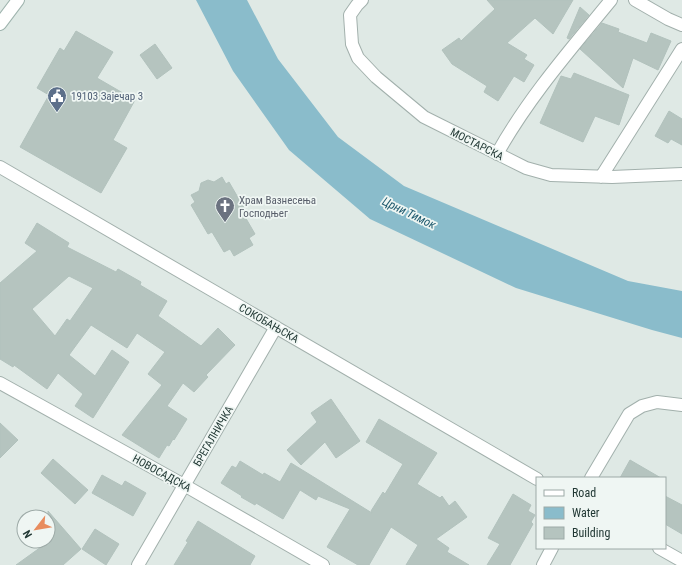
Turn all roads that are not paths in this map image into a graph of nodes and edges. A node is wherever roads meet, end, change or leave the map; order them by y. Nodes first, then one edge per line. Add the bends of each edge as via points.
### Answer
1 (18, 0) edge
2 (362, 0) edge
3 (611, 0) edge
4 (635, 0) edge
5 (0, 24) edge
6 (682, 25) edge
7 (682, 49) edge
8 (497, 154) junction
9 (0, 167) edge
10 (682, 174) edge
11 (601, 177) junction
12 (276, 327) junction
13 (0, 383) edge
14 (682, 405) edge
15 (592, 477) edge
16 (536, 478) edge
17 (184, 485) junction
18 (551, 549) edge
19 (661, 549) edge
20 (682, 561) edge
21 (138, 565) edge
22 (323, 565) edge
23 (543, 565) edge

1 - 5 street
2 - 8 street, МОСТАРСКА via 350,15 352,44 358,58 424,117
3 - 8 street via 556,66 510,130
4 - 6 street
7 - 11 street
8 - 11 street, МОСТАРСКА via 526,168 550,175
9 - 12 street, СОКОБАЊСКА
10 - 11 street, МОСТАРСКА
12 - 16 street, СОКОБАЊСКА
12 - 17 street, БРЕГАЛНИЧКА
13 - 17 street, НОВОСАДСКА
14 - 15 street via 658,402 642,406 629,414
17 - 21 street, БРЕГАЛНИЧКА
17 - 22 street, НОВОСАДСКА
18 - 23 street
19 - 20 street

